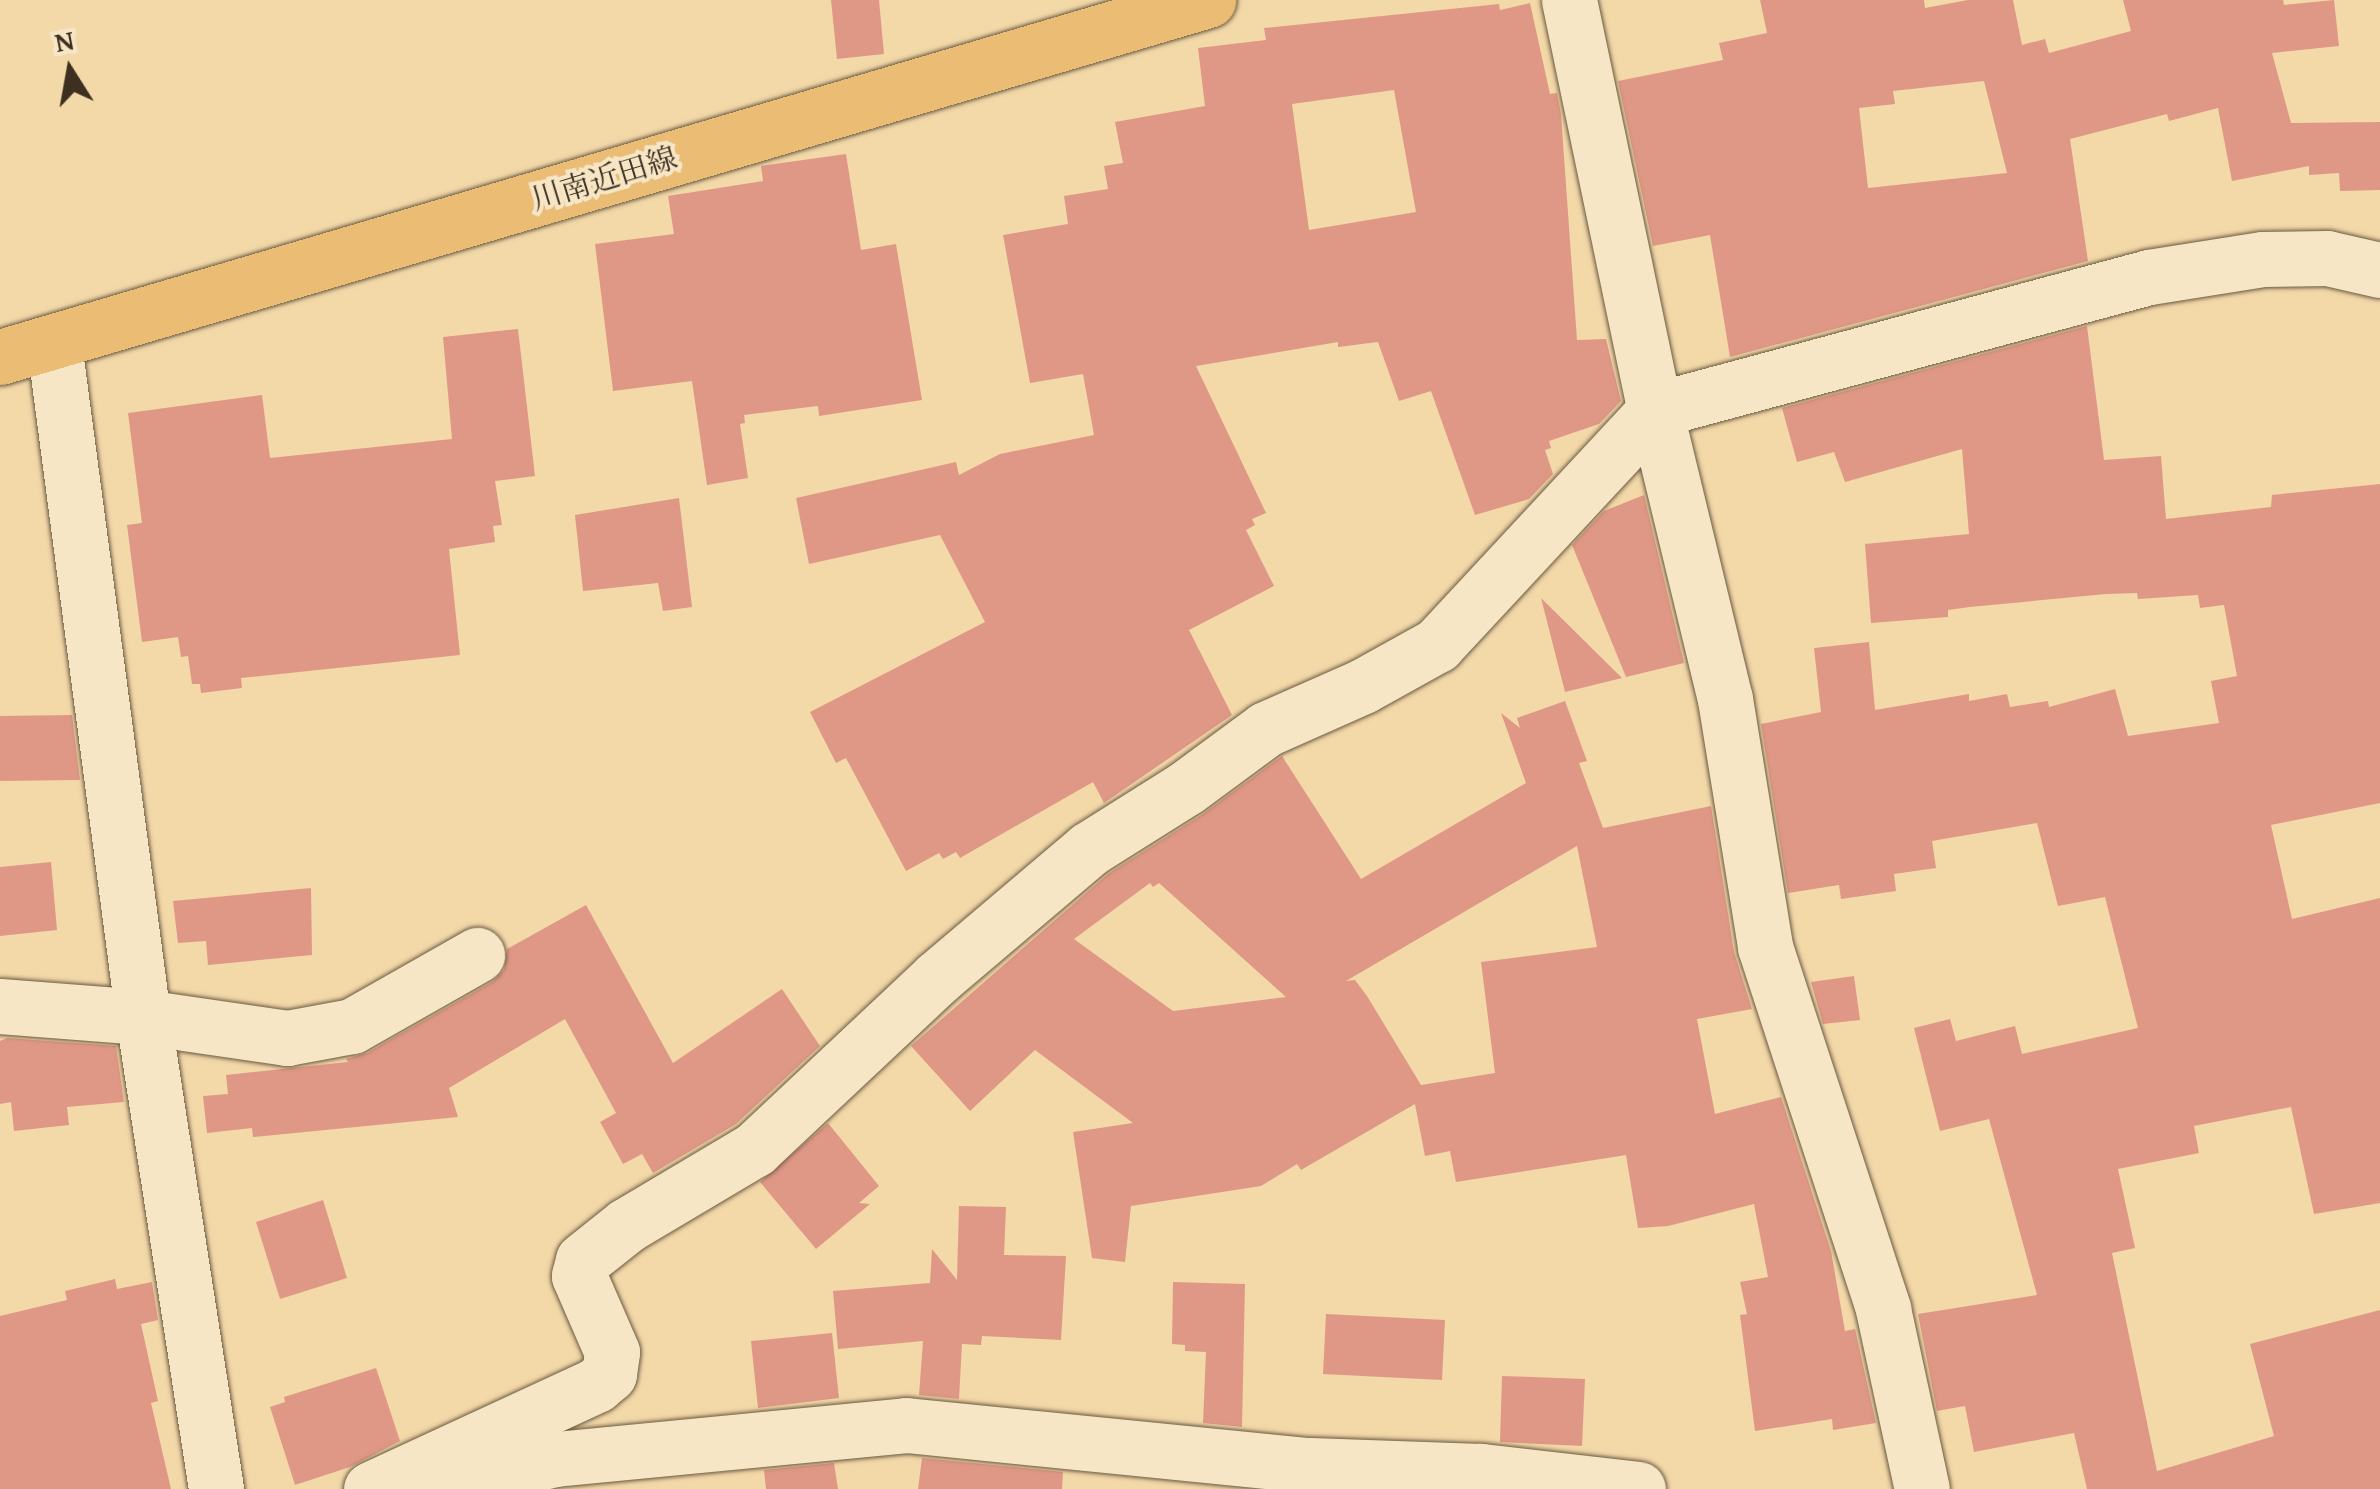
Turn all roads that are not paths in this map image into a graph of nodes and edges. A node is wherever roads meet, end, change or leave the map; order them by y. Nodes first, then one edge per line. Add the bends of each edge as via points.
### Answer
1 (1208, 0) edge
2 (1569, 0) edge
3 (2380, 270) edge
4 (54, 344) junction
5 (0, 357) edge
6 (1656, 410) junction
7 (477, 955) dead end
8 (0, 1006) edge
9 (143, 1016) junction
10 (216, 1489) edge
11 (370, 1489) edge
12 (456, 1489) edge
13 (1638, 1489) edge
14 (1922, 1489) edge

1 - 4 main road, 川南近田線
2 - 6 street
3 - 6 street via 2327,258 2148,277
4 - 5 main road, 川南近田線
4 - 9 street
6 - 11 street via 1437,644 1266,729 1089,848 754,1149 627,1225 583,1260 579,1276 612,1352 608,1374 596,1385
6 - 14 street via 1725,699 1765,947 1883,1309
7 - 9 street via 352,1026 287,1038
8 - 9 street
9 - 10 street
12 - 13 street via 556,1459 906,1425

